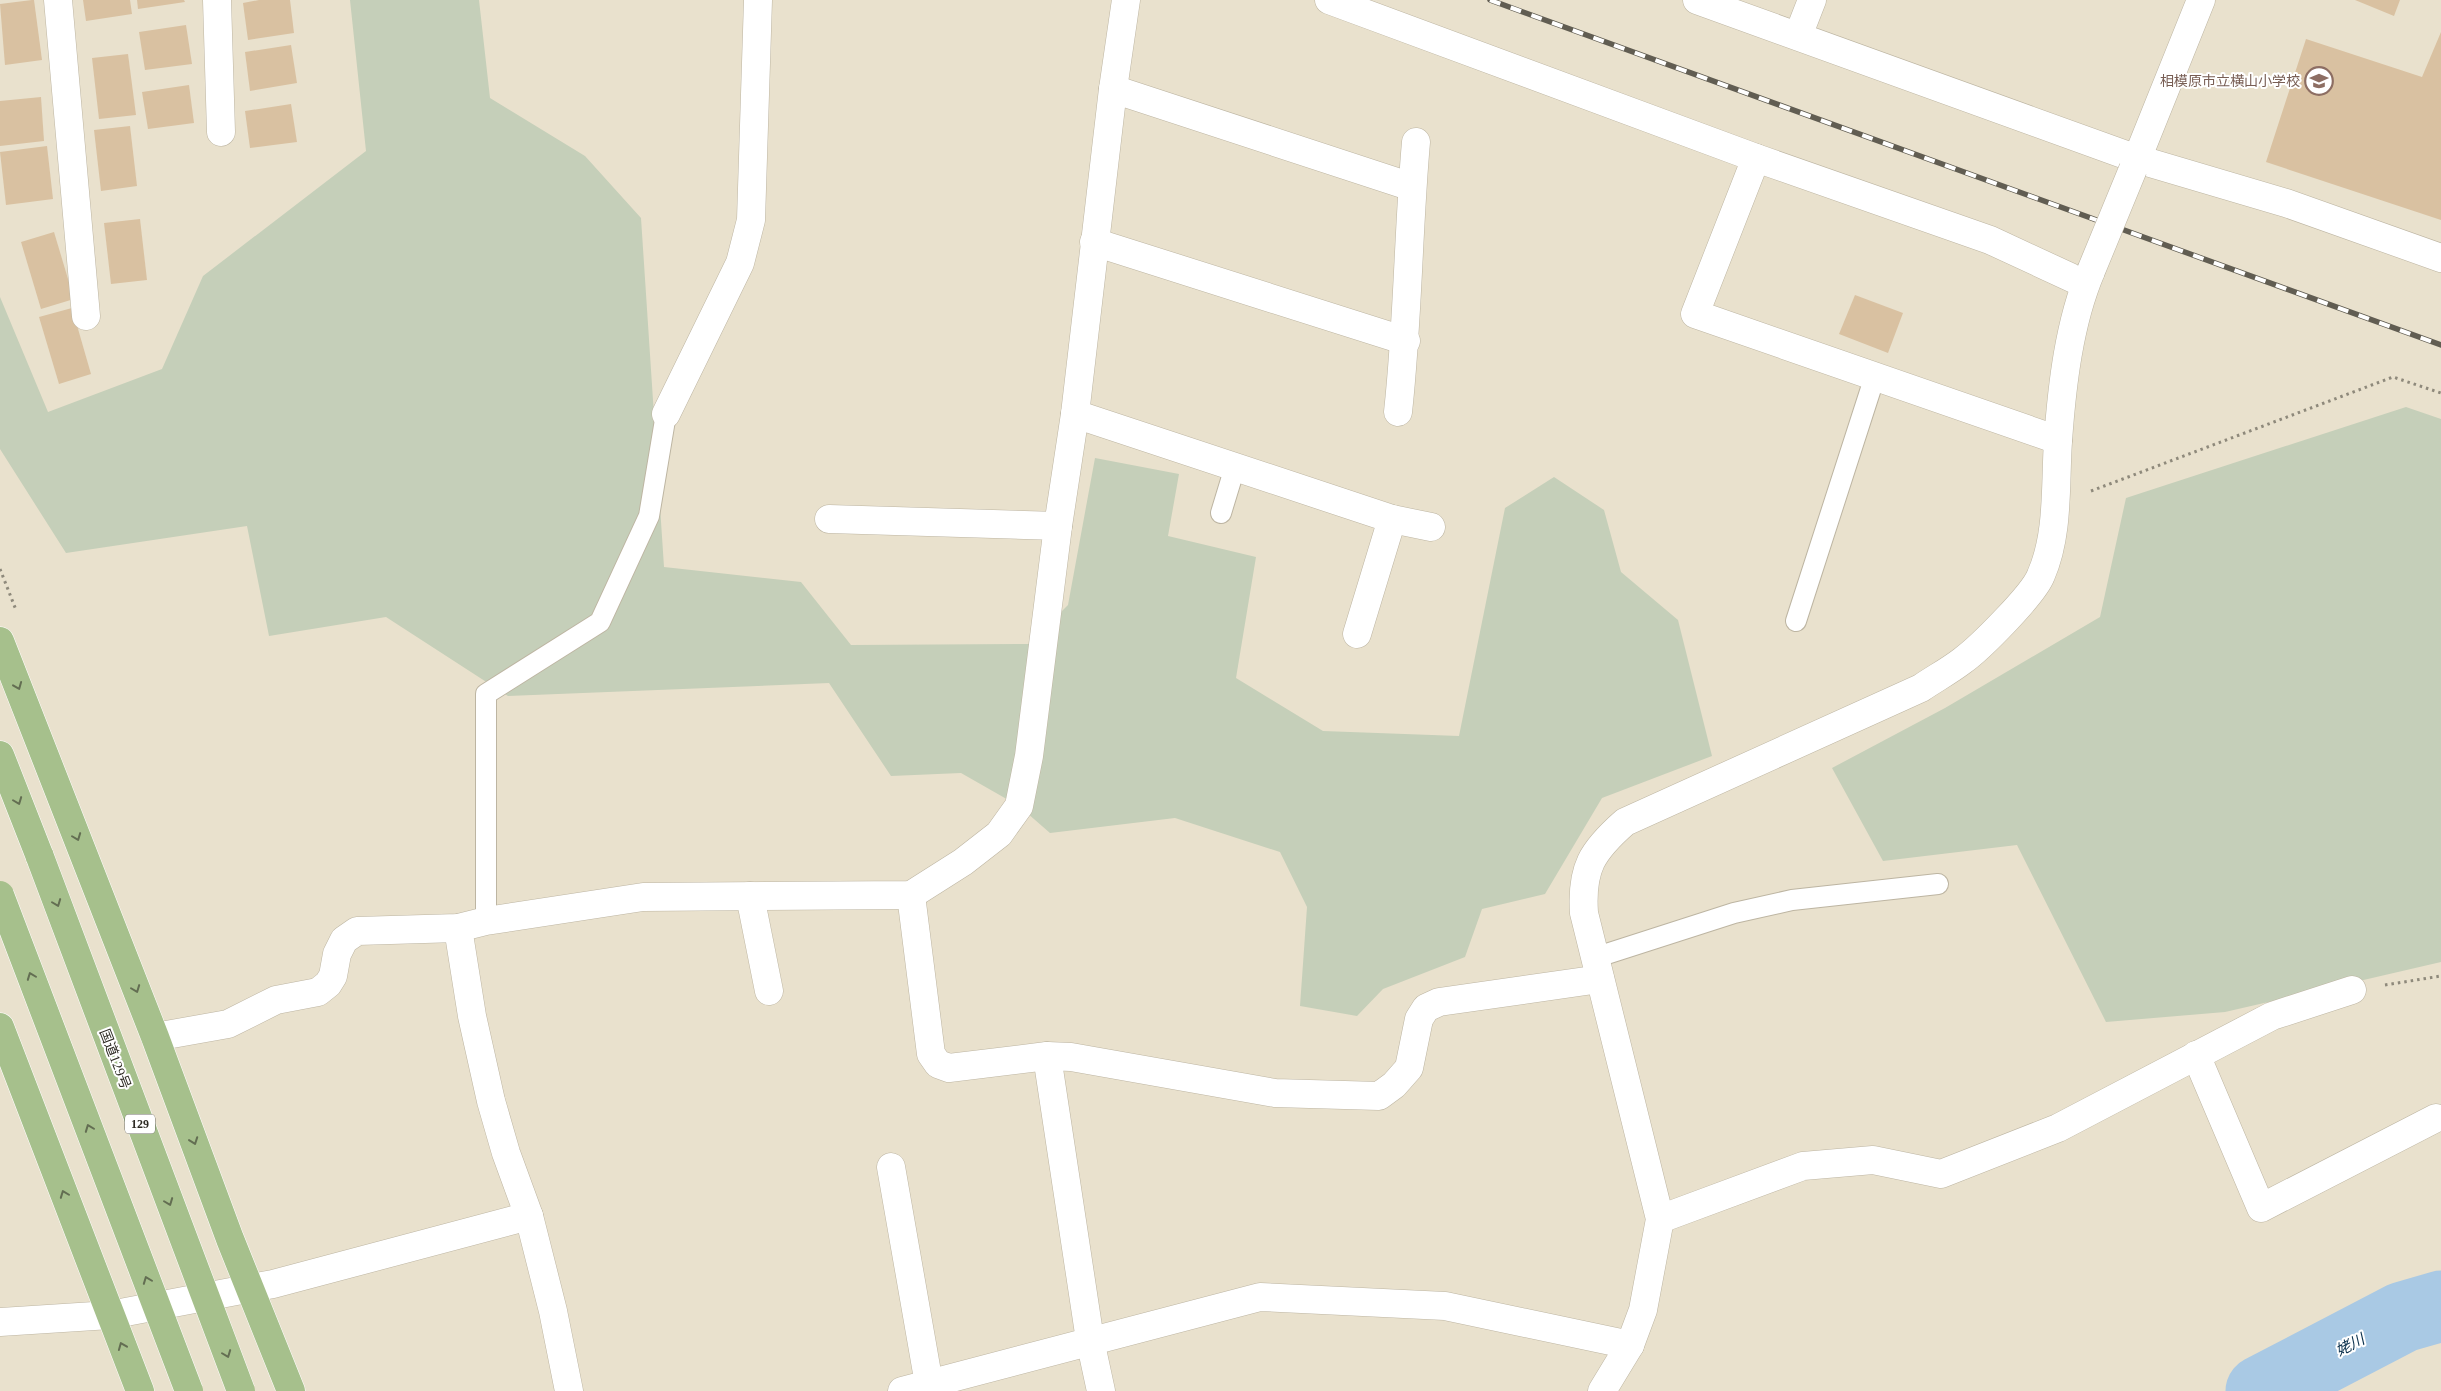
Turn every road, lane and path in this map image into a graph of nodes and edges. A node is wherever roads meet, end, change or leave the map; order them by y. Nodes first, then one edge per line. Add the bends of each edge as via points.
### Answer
1 (58, 0) edge
2 (217, 0) edge
3 (758, 0) edge
4 (1126, 0) edge
5 (1329, 0) edge
6 (1697, 0) edge
7 (1812, 0) edge
8 (2201, 0) edge
9 (1798, 36) junction
10 (1113, 89) junction
11 (221, 132) dead end
12 (1416, 142) dead end
13 (1756, 158) junction
14 (2135, 164) junction
15 (1412, 187) junction
16 (1094, 242) junction
17 (2441, 258) edge
18 (2088, 277) junction
19 (86, 316) dead end
20 (1406, 341) junction
21 (1875, 376) junction
22 (2441, 393) edge
23 (1398, 412) dead end
24 (666, 414) joint
25 (1075, 414) junction
26 (2058, 440) junction
27 (1236, 467) junction
28 (2055, 505) junction
29 (1221, 513) dead end
30 (829, 519) dead end
31 (1392, 519) junction
32 (1058, 526) junction
33 (1431, 527) dead end
34 (1796, 621) dead end
35 (1356, 634) dead end
36 (0, 641) edge
37 (0, 755) edge
38 (1938, 884) dead end
39 (0, 895) edge
40 (911, 895) junction
41 (750, 896) junction
42 (486, 921) junction
43 (458, 928) junction
44 (1597, 968) junction
45 (2441, 976) edge
46 (2352, 990) joint
47 (769, 991) dead end
48 (0, 1027) edge
49 (155, 1037) junction
50 (2196, 1055) junction
51 (1047, 1056) junction
52 (2436, 1118) dead end
53 (892, 1167) dead end
54 (529, 1216) junction
55 (1660, 1219) junction
56 (250, 1288) junction
57 (110, 1315) junction
58 (0, 1322) edge
59 (1090, 1340) junction
60 (1630, 1345) junction
61 (929, 1384) junction
62 (140, 1391) edge
63 (189, 1391) edge
64 (241, 1391) edge
65 (291, 1391) edge
66 (569, 1391) edge
67 (902, 1391) edge
68 (1101, 1391) edge
69 (1602, 1391) edge

1 - 19 street
2 - 11 street
3 - 24 street via 752,220 740,263
4 - 10 street
5 - 13 street
6 - 9 street
7 - 9 street
8 - 14 street
9 - 14 street
10 - 15 street
10 - 16 street
12 - 15 street
13 - 18 street
13 - 21 street via 1695,314
14 - 17 street via 2286,202
14 - 18 street, bridge
15 - 20 street
16 - 20 street
16 - 25 street
18 - 26 street via 2071,337
20 - 23 street
21 - 26 street
21 - 34 lane
22 - 28 path via 2393,377
24 - 42 lane via 650,516 600,622 486,694
25 - 27 street
25 - 32 street
26 - 28 street
27 - 29 lane
27 - 31 street
28 - 44 street via 2051,546 2041,577 2020,605 1963,660 1921,688 1625,822 1600,844 1582,889 1584,913
30 - 32 street
31 - 33 street
31 - 35 street
32 - 40 street via 1029,756 1019,806 998,834 963,862
36 -> 49 highway
37 -> 64 highway, 国道129号 / 129, bridge
38 - 44 lane via 1792,900 1734,914
63 -> 39 highway, bridge
40 - 41 street
40 - 51 street via 931,1054 938,1064 949,1068
41 - 42 street via 643,897
41 - 47 street
42 - 43 street
43 - 49 street via 357,931 344,940 333,976 318,992 276,1000 228,1024
43 - 54 street via 472,1016 491,1101
44 - 51 street via 1439,1002 1426,1008 1419,1019 1409,1068 1379,1096 1275,1093 1072,1057
44 - 55 street
45 - 46 path
46 - 50 street via 2272,1016
57 -> 48 highway
49 -> 56 highway
50 - 52 street via 2261,1208
50 - 55 street via 2058,1128 1941,1174 1873,1160 1803,1166
51 - 59 street
53 - 61 street
54 - 56 street
54 - 66 street
55 - 60 street via 1643,1310
56 - 57 street
56 - 65 highway
57 - 58 street
62 -> 57 highway
59 - 60 street via 1260,1297 1445,1306
59 - 61 street
59 - 68 street
60 - 69 street
61 - 67 street

